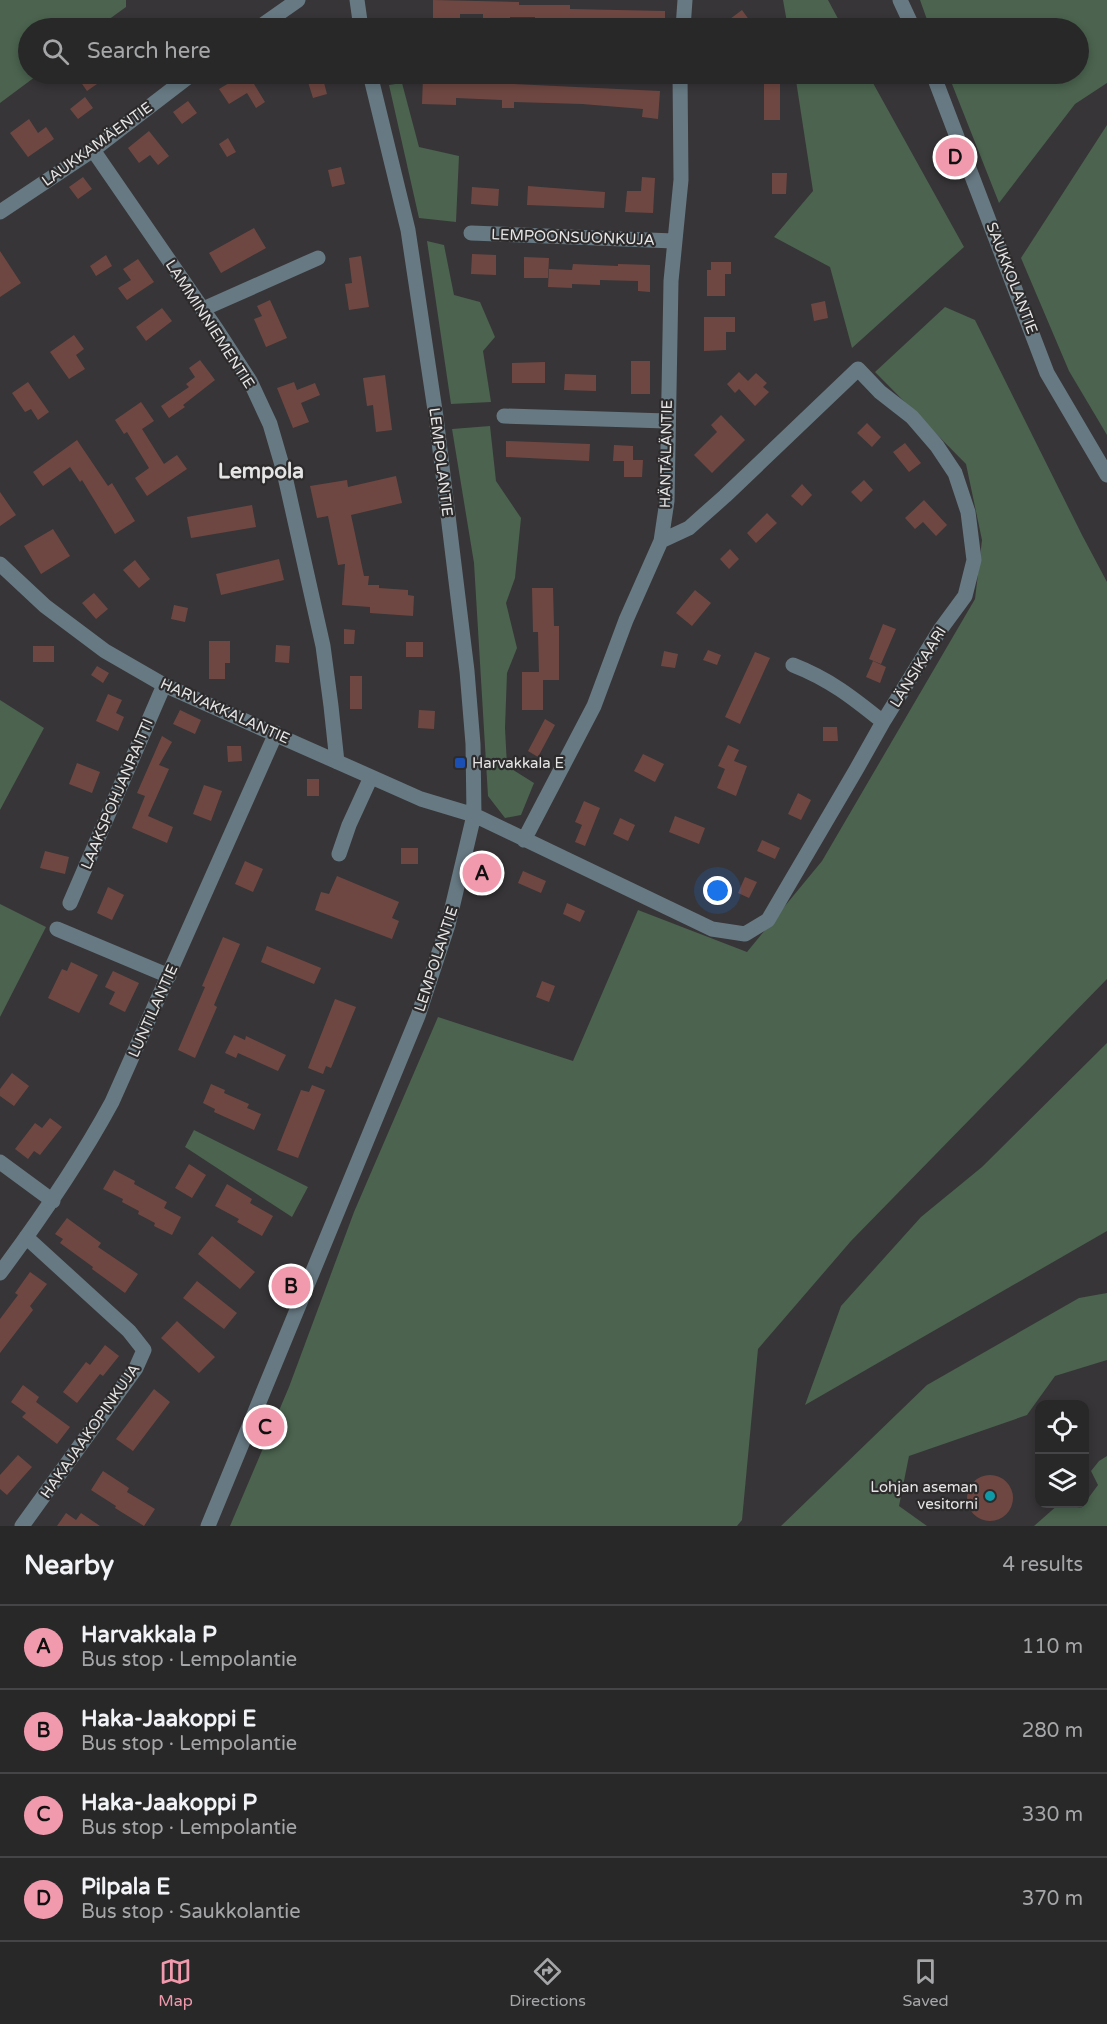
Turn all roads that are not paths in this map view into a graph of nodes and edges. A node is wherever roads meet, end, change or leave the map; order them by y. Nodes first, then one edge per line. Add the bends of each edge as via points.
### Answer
1 (357, 0) edge
2 (685, 0) edge
3 (900, 0) edge
4 (288, 3) edge
5 (270, 18) edge
6 (360, 18) edge
7 (684, 18) edge
8 (908, 18) edge
9 (179, 84) edge
10 (372, 84) edge
11 (680, 84) edge
12 (937, 84) edge
13 (93, 150) junction
14 (0, 213) edge
15 (471, 233) dead end
16 (674, 241) junction
17 (318, 258) dead end
18 (203, 309) junction
19 (504, 416) dead end
20 (667, 421) junction
21 (1107, 475) edge
22 (661, 542) junction
23 (0, 564) edge
24 (793, 665) dead end
25 (164, 686) junction
26 (883, 722) junction
27 (276, 733) junction
28 (337, 762) junction
29 (371, 777) junction
30 (474, 815) junction
31 (524, 840) junction
32 (339, 854) dead end
33 (70, 903) dead end
34 (57, 929) dead end
35 (169, 976) junction
36 (0, 1161) edge
37 (52, 1201) junction
38 (26, 1237) junction
39 (0, 1273) edge
40 (22, 1526) edge
41 (208, 1526) edge

1 - 6 street
2 - 7 street
3 - 8 street
4 - 5 street
9 - 13 street, LAUKKAMÄENTIE
10 - 30 street, LEMPOLANTIE via 408,230 436,417 467,671
11 - 16 street, HÄNTÄLÄNTIE via 681,180
12 - 21 street, SAUKKOLANTIE via 1047,373
13 - 14 street, LAUKKAMÄENTIE
13 - 18 street, LAMMINNIEMENTIE
15 - 16 street, LEMPOONSUONKUJA
16 - 20 street, HÄNTÄLÄNTIE
17 - 18 street
18 - 28 street, LAMMINNIEMENTIE via 250,381 270,424 323,646
19 - 20 street
20 - 22 street, HÄNTÄLÄNTIE via 667,501
22 - 26 street, LÄNSIKAARI via 689,528 858,369 912,417 955,473 968,512 974,560 965,596
22 - 31 street, HÄNTÄLÄNTIE via 594,706
23 - 25 street, HARVAKKALANTIE via 45,606 105,651
24 - 26 street via 818,674
25 - 27 street, HARVAKKALANTIE
25 - 33 street, LAAKSPOHJANRAITTI
26 - 31 street, LÄNSIKAARI via 768,920 745,934 712,929
27 - 28 street, HARVAKKALANTIE
27 - 35 street, LUNTILANTIE
28 - 29 street, HARVAKKALANTIE
29 - 30 street, HARVAKKALANTIE via 421,799
29 - 32 street
30 - 31 street, LÄNSIKAARI
30 - 41 street, LEMPOLANTIE via 448,925 418,1016
34 - 35 street
35 - 37 street, LUNTILANTIE via 112,1102
36 - 37 street
37 - 38 street, LUNTILANTIE
38 - 39 street, LUNTILANTIE
38 - 40 street, HAKAJAAKOPINKUJA via 129,1331 144,1350 136,1368

